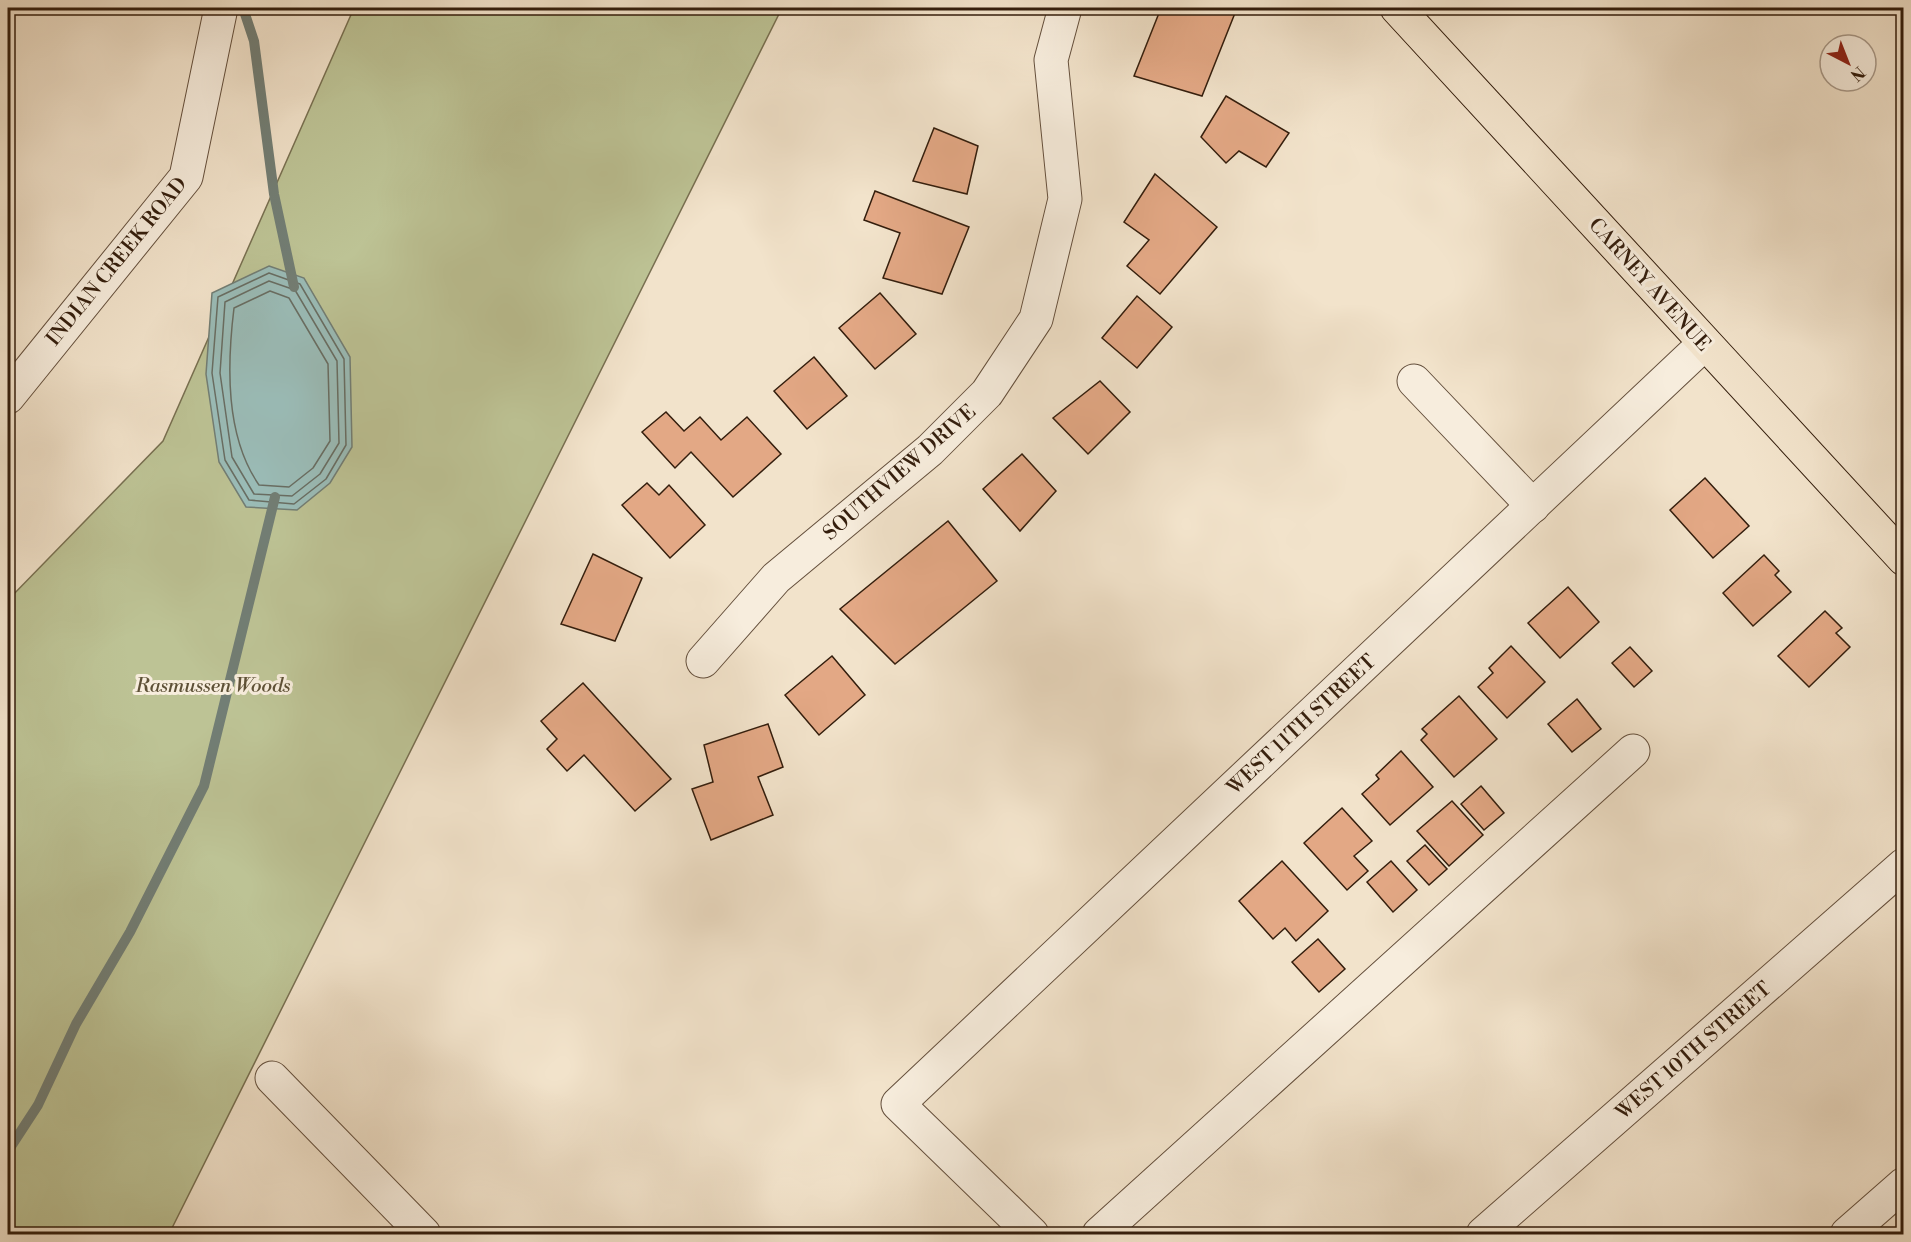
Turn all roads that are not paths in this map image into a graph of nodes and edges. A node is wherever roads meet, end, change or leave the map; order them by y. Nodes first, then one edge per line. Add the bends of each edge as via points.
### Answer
1 (221, 8) edge
2 (1065, 8) edge
3 (1397, 8) edge
4 (1704, 344) junction
5 (1414, 381) dead end
6 (8, 397) edge
7 (1533, 506) junction
8 (1904, 559) edge
9 (703, 661) dead end
10 (1633, 751) dead end
11 (1904, 865) edge
12 (272, 1078) dead end
13 (1904, 1184) edge
14 (424, 1234) edge
15 (1032, 1234) edge
16 (1099, 1234) edge
17 (1483, 1234) edge
18 (1847, 1234) edge

1 - 6 street, INDIAN CREEK ROAD via 186,177
2 - 9 street, SOUTHVIEW DRIVE via 1051,60 1065,199 1036,319 987,393 930,450 776,578
3 - 4 main road, CARNEY AVENUE
4 - 7 street, WEST 11TH STREET
4 - 8 main road, CARNEY AVENUE
5 - 7 street
7 - 15 street, WEST 11TH STREET via 898,1104
10 - 16 street
11 - 17 street, WEST 10TH STREET
12 - 14 street
13 - 18 street

